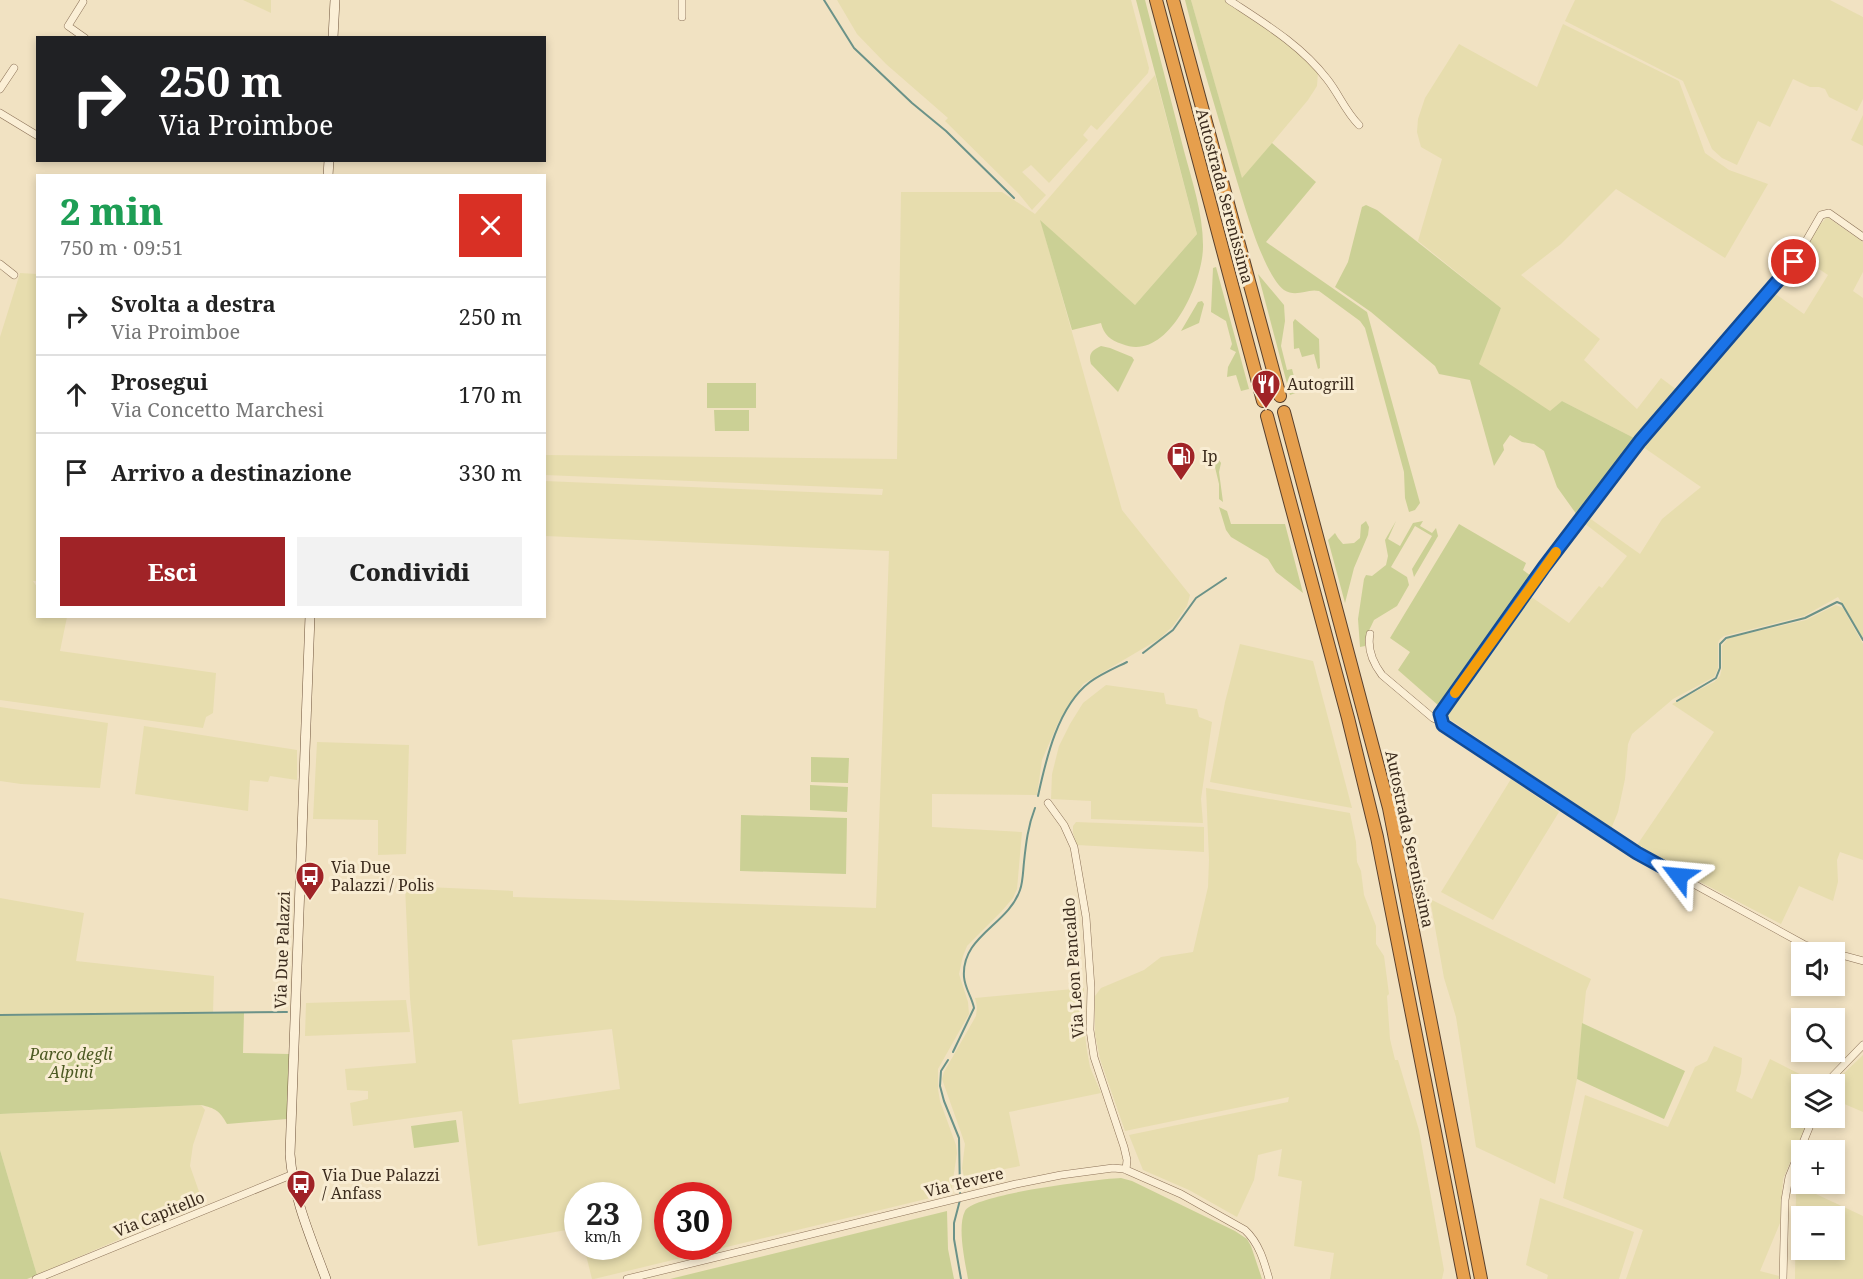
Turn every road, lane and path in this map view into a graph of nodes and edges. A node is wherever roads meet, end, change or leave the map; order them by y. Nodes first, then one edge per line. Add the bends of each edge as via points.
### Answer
1 (335, 0) edge
2 (682, 0) edge
3 (1156, 0) edge
4 (1173, 0) edge
5 (1229, 0) edge
6 (83, 2) dead end
7 (682, 17) dead end
8 (82, 36) edge
9 (333, 36) edge
10 (14, 68) dead end
11 (0, 89) edge
12 (0, 113) edge
13 (1359, 125) dead end
14 (36, 135) edge
15 (1863, 237) edge
16 (0, 264) edge
17 (14, 275) dead end
18 (1280, 396) dead end
19 (1263, 401) dead end
20 (1284, 412) dead end
21 (1267, 416) dead end
22 (310, 618) edge
23 (1370, 634) dead end
24 (1440, 721) junction
25 (1048, 803) dead end
26 (1800, 942) edge
27 (1845, 956) edge
28 (1863, 961) edge
29 (1863, 1045) edge
30 (1835, 1074) edge
31 (1809, 1128) edge
32 (1126, 1170) junction
33 (291, 1175) junction
34 (36, 1279) edge
35 (326, 1279) edge
36 (627, 1279) edge
37 (1269, 1279) edge
38 (1464, 1279) edge
39 (1481, 1279) edge
40 (1784, 1279) edge

1 - 9 street
2 - 7 street
3 - 19 highway, Autostrada Serenissima
4 - 18 highway, Autostrada Serenissima
5 - 13 street via 1279,33 1315,64
6 - 8 street via 68,26
10 - 11 street
12 - 14 street
15 - 24 street via 1829,213 1821,215 1794,262 1640,441 1555,552 1440,714
16 - 17 street
20 - 39 highway, Autostrada Serenissima via 1389,808
21 - 38 highway, Autostrada Serenissima via 1377,837
22 - 33 street, Via Due Palazzi
23 - 24 street via 1376,668
24 - 26 street via 1637,853
25 - 32 street, Via Leon Pancaldo via 1074,847 1086,917 1094,1057 1124,1147
27 - 28 street
29 - 30 street
31 - 40 street via 1789,1177 1785,1200
32 - 36 street, Via Tevere via 1104,1169 1016,1184
32 - 37 street, Via Tevere via 1181,1194 1245,1230 1253,1237
33 - 34 street, Via Capitello
33 - 35 street, Via Due Palazzi

